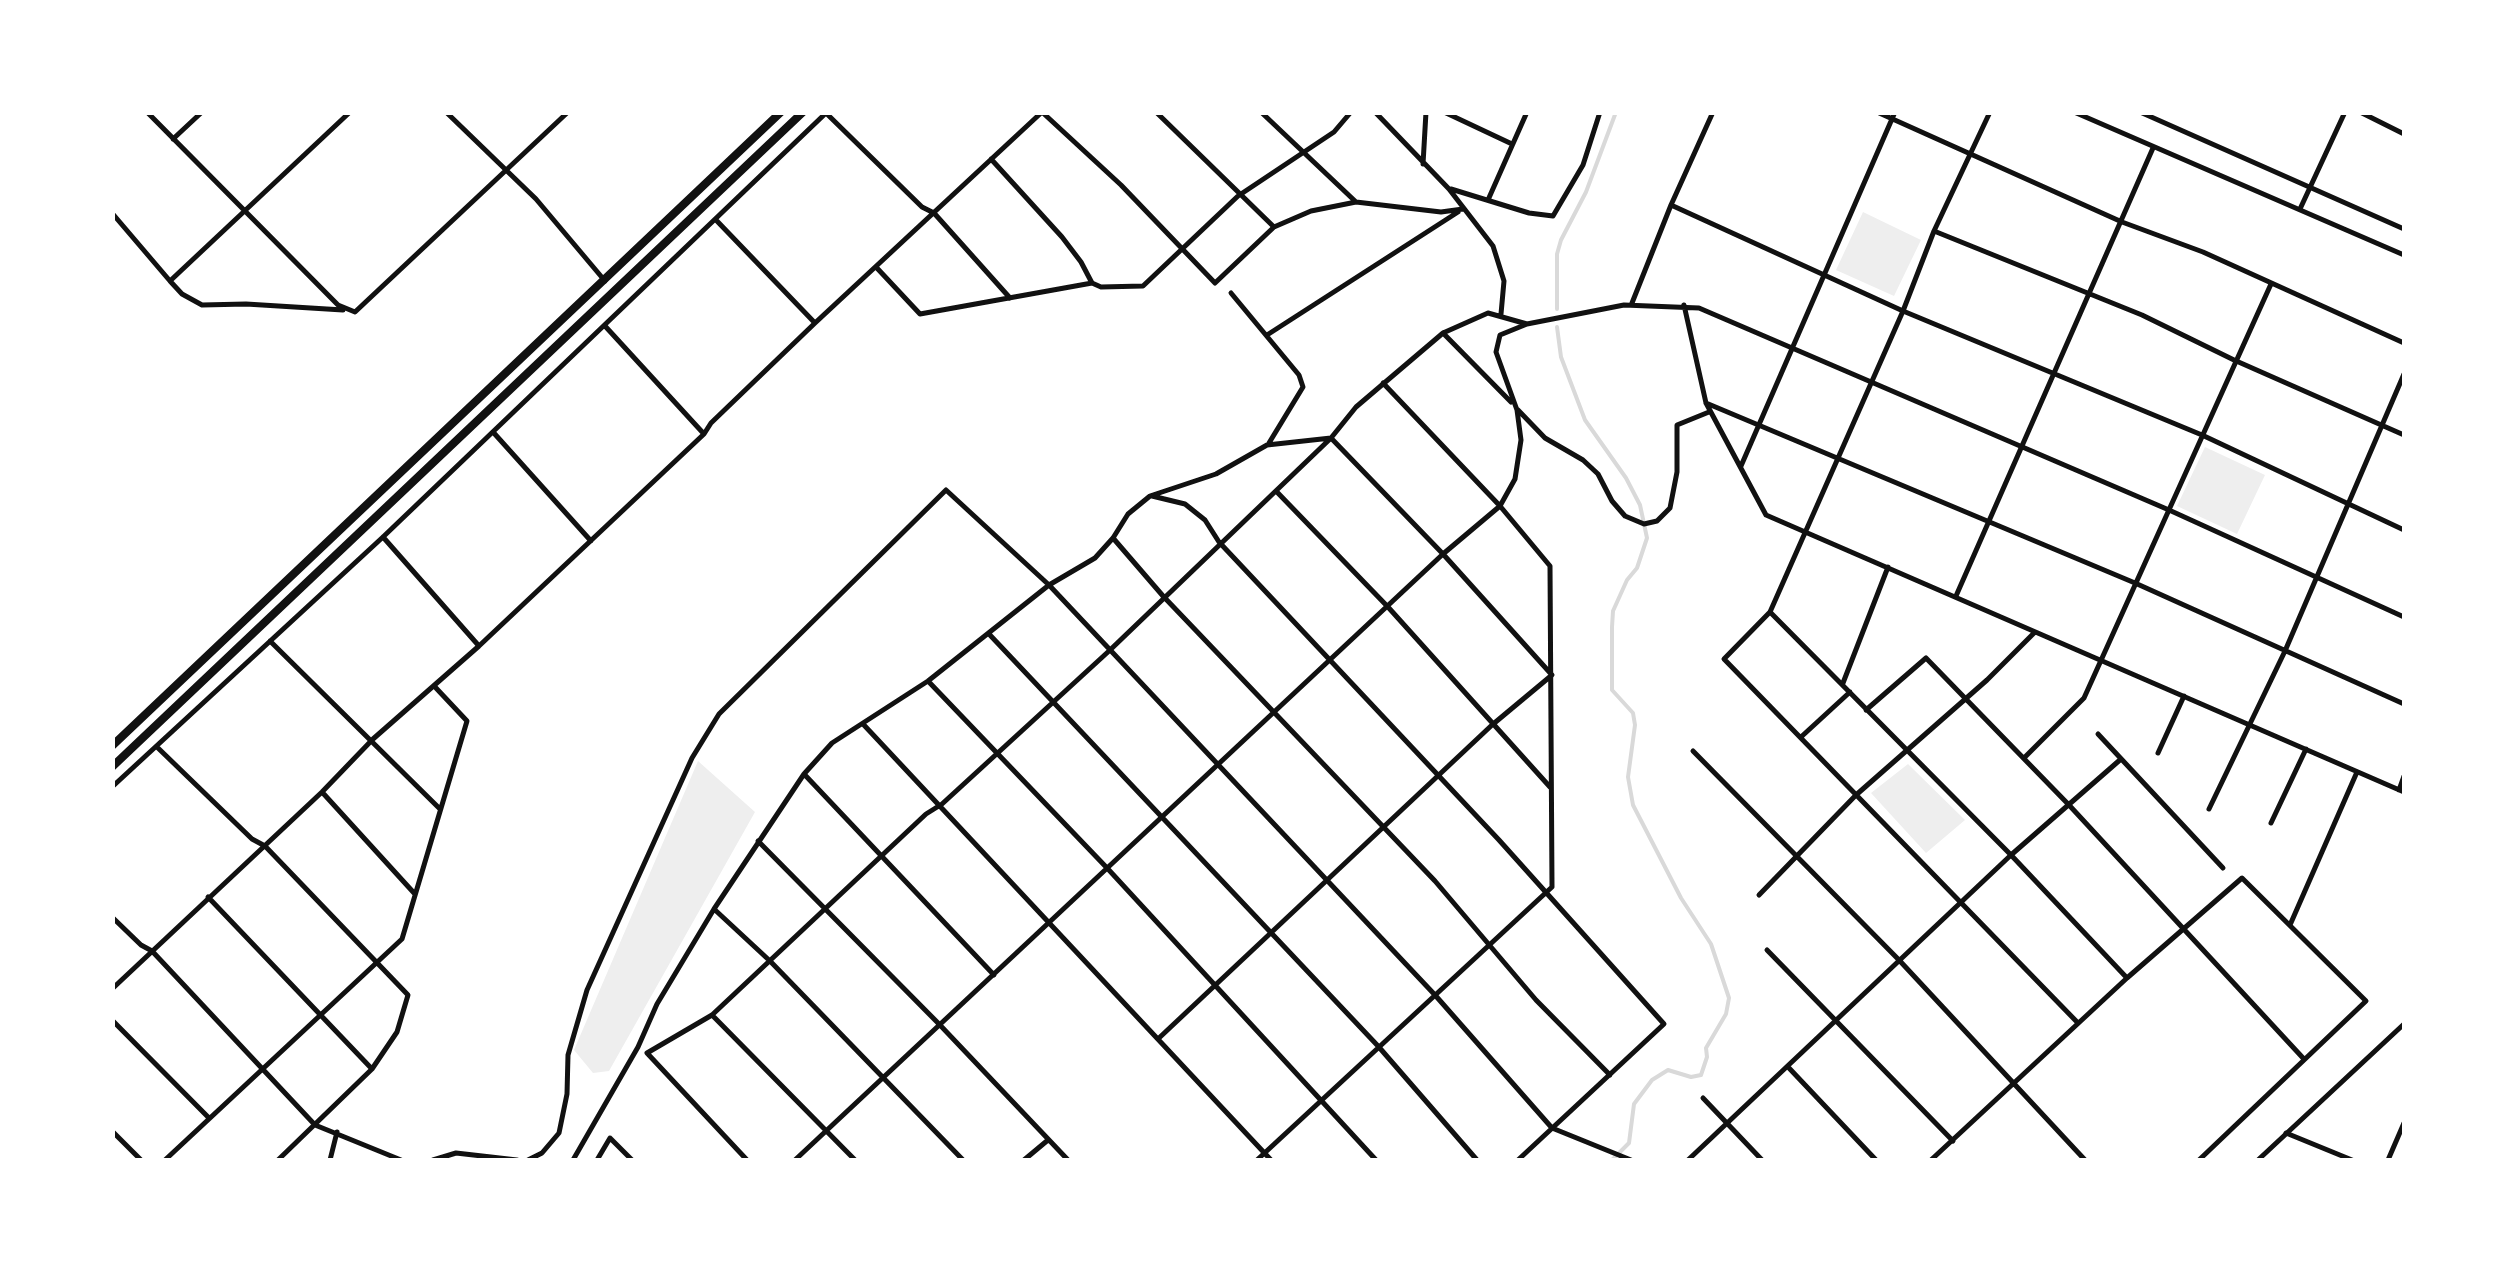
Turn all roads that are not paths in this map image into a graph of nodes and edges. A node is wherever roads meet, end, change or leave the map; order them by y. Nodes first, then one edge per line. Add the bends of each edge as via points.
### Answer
1 (147, 112) edge
2 (202, 112) edge
3 (350, 112) edge
4 (446, 112) edge
5 (568, 112) edge
6 (781, 112) edge
7 (803, 112) edge
8 (1156, 112) edge
9 (1261, 112) edge
10 (1350, 112) edge
11 (1374, 112) edge
12 (1426, 112) edge
13 (1444, 112) edge
14 (1527, 112) edge
15 (1600, 112) edge
16 (1714, 112) edge
17 (1877, 112) edge
18 (1990, 112) edge
19 (2074, 112) edge
20 (2140, 112) edge
21 (2345, 112) edge
22 (2360, 112) edge
23 (826, 113) edge
24 (1042, 113) edge
25 (1893, 116) edge
26 (2404, 134) edge
27 (173, 139) junction
28 (1512, 144) junction
29 (2153, 148) junction
30 (1302, 153) junction
31 (1973, 154) junction
32 (991, 159) junction
33 (1422, 164) junction
34 (506, 172) junction
35 (2310, 187) junction
36 (1448, 188) junction
37 (1238, 196) junction
38 (1488, 200) junction
39 (1356, 202) junction
40 (1671, 205) junction
41 (2300, 208) junction
42 (1463, 209) junction
43 (244, 212) junction
44 (112, 213) edge
45 (934, 213) junction
46 (716, 220) junction
47 (2122, 222) junction
48 (1274, 227) junction
49 (2404, 229) edge
50 (1934, 232) junction
51 (1181, 251) junction
52 (2404, 255) edge
53 (876, 267) junction
54 (1824, 274) junction
55 (170, 281) junction
56 (605, 281) junction
57 (1092, 283) junction
58 (2271, 284) junction
59 (1231, 293) dead end
60 (2088, 296) junction
61 (1010, 298) junction
62 (1632, 304) junction
63 (1684, 305) junction
64 (346, 310) junction
65 (1903, 310) junction
66 (1501, 314) junction
67 (815, 323) junction
68 (1527, 324) junction
69 (604, 325) junction
70 (1443, 333) junction
71 (1267, 335) junction
72 (2404, 343) edge
73 (1792, 348) junction
74 (2234, 360) junction
75 (2404, 374) edge
76 (2054, 375) junction
77 (1384, 383) junction
78 (1871, 384) junction
79 (1706, 403) junction
80 (1517, 410) junction
81 (1709, 412) junction
82 (1760, 424) junction
83 (2383, 426) junction
84 (493, 432) junction
85 (704, 434) junction
86 (2202, 434) junction
87 (2404, 435) edge
88 (1331, 438) junction
89 (1267, 446) junction
90 (2021, 448) junction
91 (1838, 456) junction
92 (1741, 466) junction
93 (1276, 491) junction
94 (1150, 496) junction
95 (2349, 505) junction
96 (1500, 506) junction
97 (2169, 510) junction
98 (1988, 521) junction
99 (2404, 530) edge
100 (1806, 531) junction
101 (382, 537) junction
102 (1113, 538) junction
103 (591, 541) junction
104 (1220, 542) junction
105 (1443, 554) junction
106 (1888, 567) junction
107 (2315, 576) junction
108 (2135, 582) junction
109 (1049, 585) junction
110 (1163, 596) junction
111 (1956, 596) junction
112 (1388, 607) junction
113 (1770, 612) junction
114 (2404, 618) edge
115 (2036, 631) junction
116 (990, 634) junction
117 (270, 641) junction
118 (479, 646) junction
119 (1110, 650) junction
120 (2286, 651) junction
121 (1332, 660) junction
122 (2102, 660) junction
123 (1552, 675) junction
124 (928, 680) junction
125 (1842, 683) junction
126 (435, 686) junction
127 (1850, 692) junction
128 (2184, 696) junction
129 (1966, 698) junction
130 (1052, 703) junction
131 (2404, 704) edge
132 (1866, 710) junction
133 (1275, 712) junction
134 (864, 724) junction
135 (1492, 725) junction
136 (2252, 726) junction
137 (2098, 734) dead end
138 (1800, 738) junction
139 (374, 739) junction
140 (139, 742) junction
141 (112, 746) edge
142 (158, 748) junction
143 (2306, 749) junction
144 (1908, 750) junction
145 (1693, 751) dead end
146 (150, 752) junction
147 (997, 752) junction
148 (2158, 753) dead end
149 (2024, 758) junction
150 (2122, 760) junction
151 (1219, 765) junction
152 (112, 767) edge
153 (2358, 772) junction
154 (804, 774) junction
155 (1439, 775) junction
156 (2404, 776) edge
157 (112, 787) edge
158 (1552, 789) junction
159 (2402, 791) edge
160 (322, 792) junction
161 (1856, 795) junction
162 (942, 804) junction
163 (2069, 805) junction
164 (440, 808) junction
165 (2209, 809) dead end
166 (1162, 816) junction
167 (2270, 823) dead end
168 (1384, 828) junction
169 (758, 841) junction
170 (265, 846) junction
171 (2011, 855) junction
172 (882, 856) junction
173 (1796, 856) junction
174 (2224, 868) dead end
175 (1108, 870) junction
176 (1327, 880) junction
177 (415, 894) junction
178 (1545, 895) junction
179 (1759, 895) dead end
180 (208, 897) junction
181 (1961, 903) junction
182 (714, 909) junction
183 (828, 909) junction
184 (112, 917) edge
185 (1048, 921) junction
186 (2290, 926) junction
187 (2184, 930) junction
188 (1270, 932) junction
189 (1489, 946) junction
190 (1767, 950) dead end
191 (152, 952) junction
192 (1899, 960) junction
193 (376, 962) junction
194 (770, 962) junction
195 (994, 975) junction
196 (2127, 978) junction
197 (1215, 984) junction
198 (112, 990) edge
199 (1435, 995) junction
200 (321, 1012) junction
201 (712, 1015) junction
202 (112, 1020) edge
203 (1838, 1020) junction
204 (2078, 1023) junction
205 (940, 1024) junction
206 (2404, 1024) edge
207 (1159, 1038) junction
208 (1378, 1046) junction
209 (638, 1047) junction
210 (647, 1053) junction
211 (2303, 1058) junction
212 (1788, 1067) junction
213 (264, 1068) junction
214 (372, 1069) junction
215 (1610, 1074) junction
216 (884, 1078) junction
217 (2014, 1082) junction
218 (1702, 1098) dead end
219 (1322, 1100) junction
220 (209, 1118) junction
221 (2404, 1122) edge
222 (1726, 1123) junction
223 (315, 1124) junction
224 (1552, 1128) junction
225 (826, 1130) junction
226 (112, 1131) edge
227 (337, 1132) junction
228 (2286, 1134) junction
229 (1048, 1140) junction
230 (1953, 1140) junction
231 (1264, 1154) junction
232 (141, 1160) edge
233 (165, 1160) edge
234 (278, 1160) edge
235 (330, 1160) edge
236 (400, 1160) edge
237 (433, 1160) edge
238 (516, 1160) edge
239 (528, 1160) edge
240 (573, 1160) edge
241 (596, 1160) edge
242 (632, 1160) edge
243 (747, 1160) edge
244 (795, 1160) edge
245 (855, 1160) edge
246 (963, 1160) edge
247 (1024, 1160) edge
248 (1068, 1160) edge
249 (1257, 1160) edge
250 (1271, 1160) edge
251 (1376, 1160) edge
252 (1478, 1160) edge
253 (1518, 1160) edge
254 (1631, 1160) edge
255 (1688, 1160) edge
256 (1762, 1160) edge
257 (1876, 1160) edge
258 (1931, 1160) edge
259 (2085, 1160) edge
260 (2199, 1160) edge
261 (2258, 1160) edge
262 (2350, 1160) edge
263 (2388, 1160) edge

1 - 27 street
2 - 27 street
3 - 43 street
4 - 34 street
5 - 34 street
6 - 56 main road
7 - 140 main road
8 - 37 street
9 - 30 street
10 - 30 street
11 - 33 street
12 - 33 street
13 - 28 street
14 - 28 street
15 - 38 street via 1583,165 1557,213 1546,218
16 - 40 street
17 - 25 street
18 - 31 street
19 - 29 street
20 - 35 street
21 - 35 street
22 - 26 street
23 - 45 street
23 - 46 street
24 - 32 street
24 - 51 street
25 - 31 street
25 - 54 street
27 - 43 street
28 - 38 street
29 - 41 street
29 - 47 street
30 - 37 street
30 - 39 street
31 - 47 street
31 - 50 street
32 - 45 street
32 - 57 street via 1062,237
33 - 36 street
34 - 56 street
34 - 64 street via 354,312
35 - 41 street
35 - 49 street
36 - 38 street
36 - 42 street
37 - 48 street
37 - 51 street
39 - 42 street
39 - 48 street
40 - 54 street
40 - 62 street
41 - 52 street
42 - 66 street via 1493,246 1504,281
42 - 71 street
43 - 55 street
43 - 64 street
44 - 55 street
45 - 53 street
45 - 61 street
46 - 67 street
46 - 69 street
47 - 58 street
47 - 60 street
48 - 51 street via 1215,283
50 - 60 street
50 - 65 street
51 - 57 street via 1143,286
53 - 61 street via 920,314
53 - 67 street
54 - 65 street
54 - 73 street
55 - 64 street via 202,304
56 - 141 main road
57 - 61 street
58 - 72 street
58 - 74 street
59 - 71 street
60 - 74 street via 2142,314
60 - 76 street
62 - 63 street
62 - 68 street
63 - 73 street
63 - 79 street
65 - 76 street
65 - 78 street
66 - 68 street
66 - 70 street via 1488,312
67 - 85 street
68 - 80 street via 1500,335 1496,352
69 - 84 street
69 - 85 street
70 - 77 street
70 - 80 street
71 - 89 street via 1303,387
73 - 78 street
73 - 82 street
74 - 83 street
74 - 86 street
75 - 83 street
76 - 86 street
76 - 90 street
77 - 88 street
77 - 96 street
78 - 90 street
78 - 91 street
79 - 81 street
79 - 82 street
80 - 81 street via 1545,438 1583,460 1616,508 1641,524 1657,521 1670,508 1676,425
80 - 96 street via 1517,469
81 - 92 street
82 - 91 street
82 - 92 street
83 - 87 street
83 - 95 street
84 - 101 street
84 - 103 street
85 - 103 street
86 - 95 street
86 - 97 street
88 - 89 street
88 - 93 street
88 - 105 street
89 - 94 street via 1216,474
90 - 97 street
90 - 98 street
91 - 98 street
91 - 100 street
92 - 100 street via 1766,515
93 - 104 street
93 - 112 street
94 - 102 street
94 - 104 street via 1199,513
95 - 99 street
95 - 107 street
96 - 105 street
96 - 123 street via 1550,566
97 - 107 street
97 - 108 street
98 - 108 street
98 - 111 street
100 - 106 street
100 - 113 street
101 - 117 street
101 - 118 street
102 - 109 street via 1095,558
102 - 110 street
103 - 118 street
104 - 110 street
104 - 121 street
105 - 112 street
105 - 123 street
106 - 111 street
106 - 125 street
107 - 114 street
107 - 120 street
108 - 120 street
108 - 122 street
109 - 116 street
109 - 119 street
109 - 239 street via 946,490 718,714 587,990 568,1055 559,1133
110 - 119 street
110 - 133 street
111 - 115 street
112 - 121 street
112 - 135 street
113 - 125 street
113 - 138 street via 1724,659
115 - 122 street
115 - 129 street
116 - 124 street
116 - 130 street
117 - 139 street
117 - 142 street
118 - 126 street
119 - 130 street
119 - 151 street
120 - 131 street
120 - 136 street
121 - 133 street
121 - 155 street
122 - 128 street
122 - 149 street via 2084,698
123 - 135 street
123 - 158 street
124 - 134 street
124 - 147 street
125 - 127 street
126 - 139 street
126 - 164 street via 467,721
127 - 132 street
127 - 138 street
128 - 136 street
128 - 148 street
129 - 132 street via 1926,658
129 - 144 street
129 - 149 street
130 - 147 street
130 - 166 street
132 - 144 street
133 - 151 street
133 - 168 street
134 - 154 street via 832,743
134 - 162 street
135 - 155 street
135 - 158 street
136 - 143 street
136 - 165 street
137 - 150 street
138 - 161 street
139 - 160 street
139 - 164 street
140 - 146 street
140 - 152 main road
142 - 146 street
142 - 170 street
143 - 153 street
143 - 167 street
144 - 161 street
144 - 171 street
145 - 173 street
146 - 157 street
147 - 162 street
147 - 175 street
149 - 163 street
150 - 163 street
150 - 174 street
151 - 166 street
151 - 176 street
153 - 159 street
153 - 186 street
154 - 169 street
154 - 172 street
155 - 168 street
155 - 178 street
156 - 159 street
158 - 178 street via 1552,887
160 - 170 street
160 - 177 street
161 - 173 street
161 - 181 street
162 - 172 street
162 - 185 street
163 - 171 street
163 - 187 street
164 - 177 street
166 - 175 street
166 - 188 street
168 - 176 street
168 - 189 street
169 - 182 street
169 - 183 street
170 - 180 street
170 - 193 street
171 - 181 street
171 - 196 street
172 - 183 street
172 - 195 street
173 - 179 street
173 - 192 street
175 - 185 street
175 - 197 street
176 - 188 street
176 - 199 street
177 - 193 street via 402,939
178 - 189 street
178 - 215 street via 1664,1024
180 - 191 street
180 - 200 street
181 - 192 street
181 - 204 street
182 - 194 street
182 - 209 street
183 - 194 street
183 - 205 street
184 - 191 street
185 - 195 street
185 - 207 street
186 - 187 street via 2242,878
186 - 211 street via 2366,1000
187 - 196 street
187 - 211 street
188 - 197 street
188 - 208 street
189 - 199 street
189 - 215 street
190 - 203 street
191 - 198 street
191 - 213 street
192 - 203 street
192 - 217 street
193 - 200 street
193 - 214 street via 408,995 397,1032
194 - 201 street
194 - 216 street
195 - 205 street
196 - 204 street
197 - 207 street
197 - 219 street
199 - 208 street
199 - 224 street
200 - 213 street
200 - 214 street
201 - 210 street
201 - 225 street
202 - 220 street
203 - 212 street
203 - 230 street
204 - 217 street
205 - 216 street
205 - 229 street
206 - 228 street
207 - 231 street
208 - 219 street
208 - 252 street
209 - 210 street
209 - 240 street
210 - 243 street
211 - 260 street
212 - 222 street
212 - 257 street
213 - 220 street
213 - 223 street
214 - 223 street
215 - 224 street
216 - 225 street
216 - 246 street
217 - 230 street
217 - 259 street
218 - 222 street
219 - 231 street
219 - 251 street
220 - 233 street
221 - 263 street
222 - 255 street
222 - 256 street
223 - 227 street
223 - 234 street
224 - 253 street
224 - 254 street
225 - 244 street
225 - 245 street
226 - 232 street
227 - 235 street
227 - 236 street
228 - 261 street
228 - 262 street
229 - 247 street
229 - 248 street
230 - 258 street
231 - 249 street
231 - 250 street
237 - 238 street via 456,1153
241 - 242 street via 610,1138

